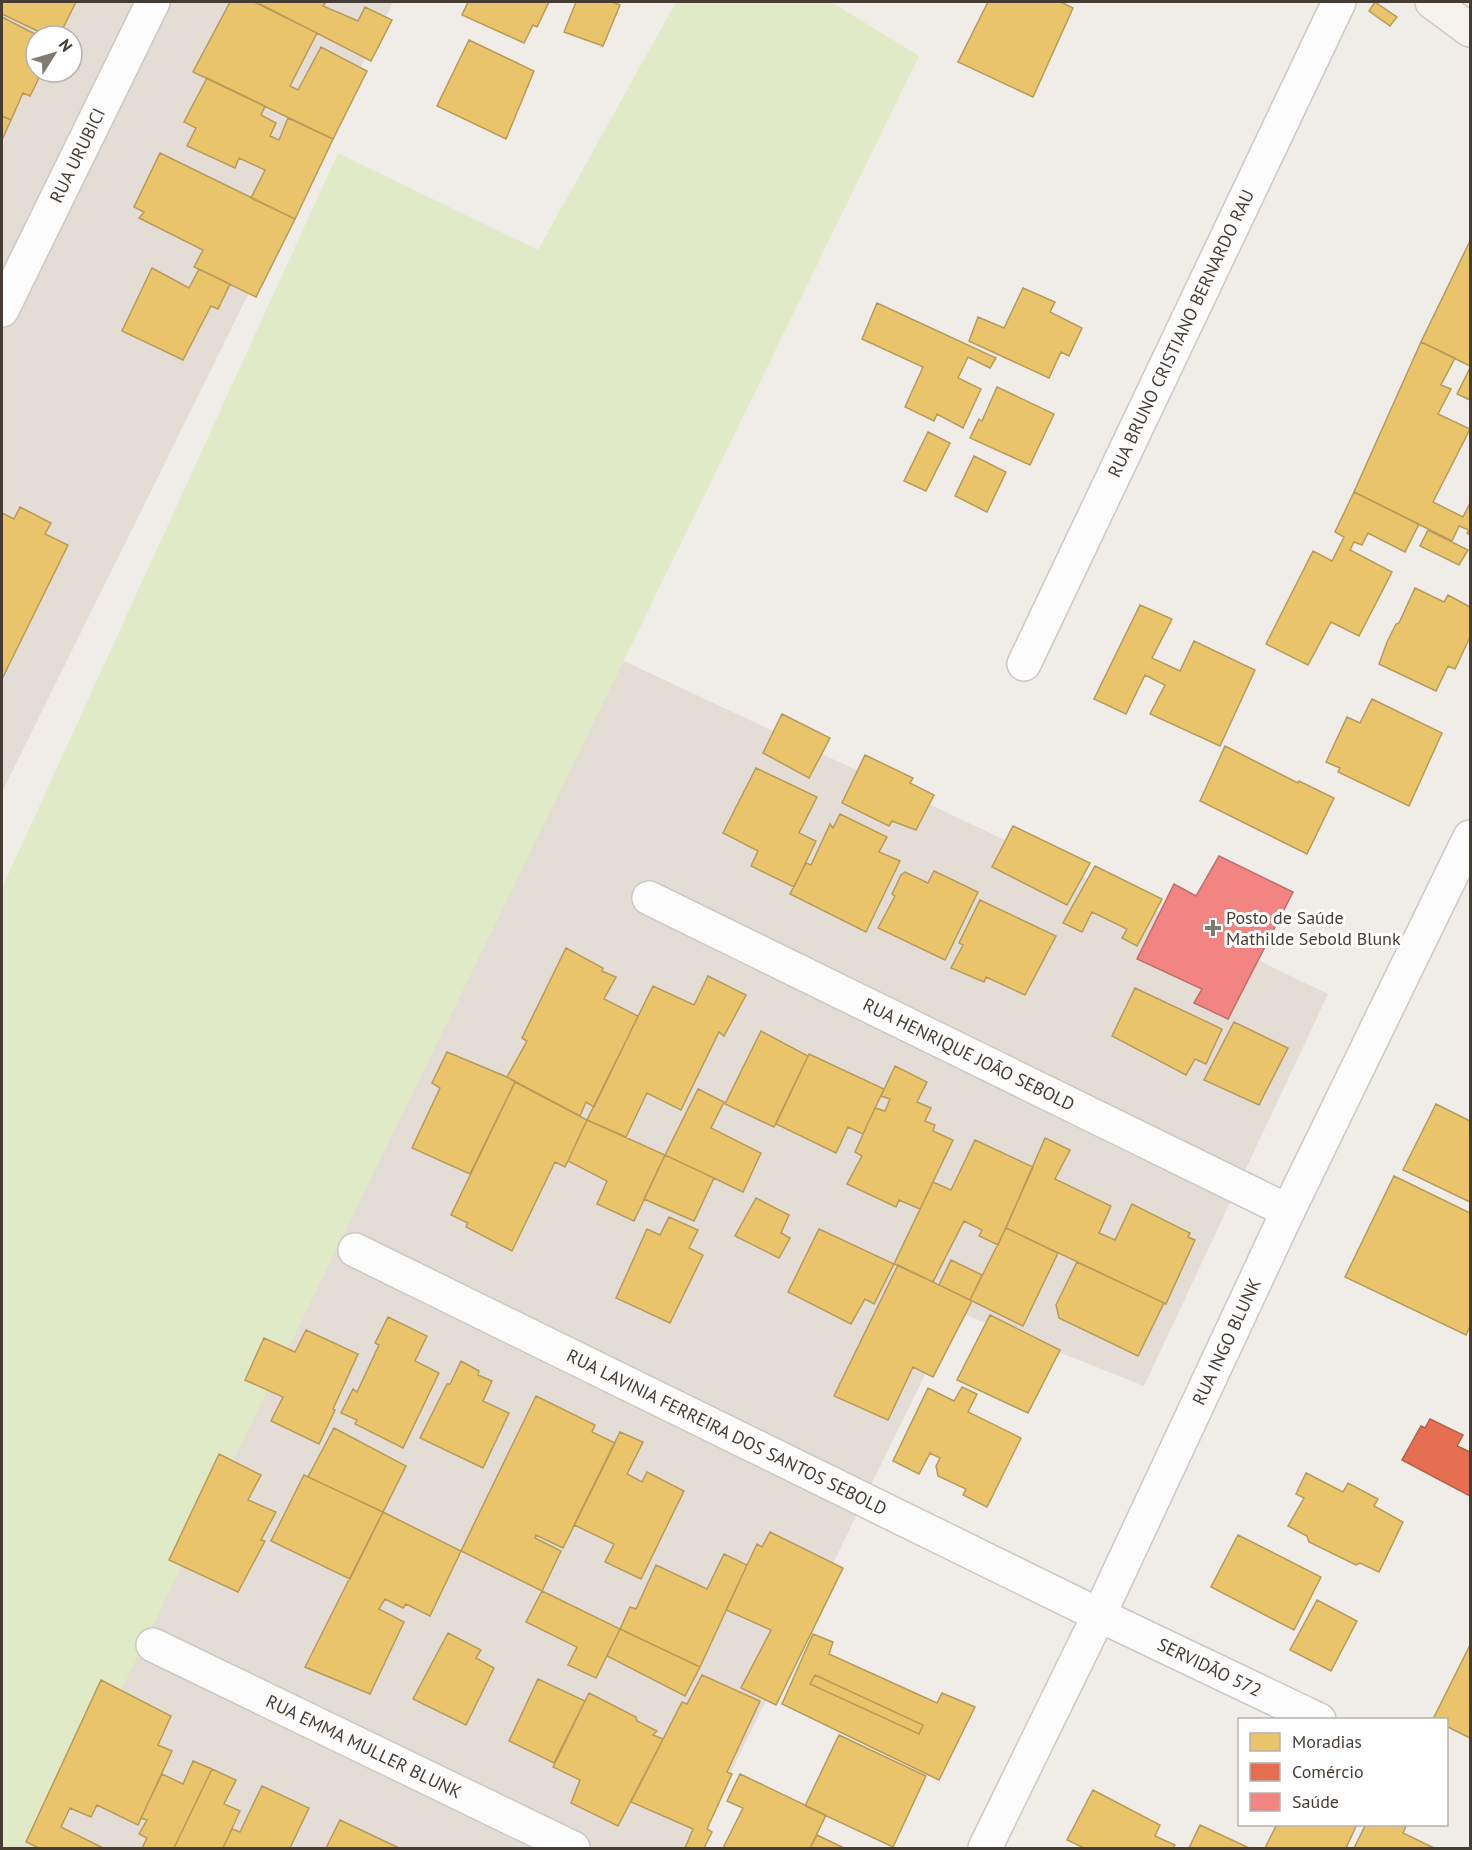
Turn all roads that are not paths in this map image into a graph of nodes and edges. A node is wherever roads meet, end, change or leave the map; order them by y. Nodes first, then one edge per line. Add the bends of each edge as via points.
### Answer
1 (153, 2) edge
2 (1339, 2) edge
3 (1432, 2) edge
4 (1470, 30) edge
5 (2, 310) edge
6 (1024, 664) dead end
7 (1470, 837) edge
8 (648, 898) dead end
9 (1288, 1211) junction
10 (355, 1250) dead end
11 (1099, 1615) junction
12 (153, 1645) dead end
13 (1317, 1718) edge
14 (573, 1848) edge
15 (985, 1848) edge

1 - 5 street, RUA URUBICI
2 - 6 street, RUA BRUNO CRISTIANO BERNARDO RAU
3 - 4 street
7 - 9 street, RUA INGO BLUNK
8 - 9 street, RUA HENRIQUE JOÃO SEBOLD
9 - 11 street, RUA INGO BLUNK
10 - 11 street, RUA LAVINIA FERREIRA DOS SANTOS SEBOLD
11 - 13 street, SERVIDÃO 572
11 - 15 street, RUA INGO BLUNK
12 - 14 street, RUA EMMA MULLER BLUNK

